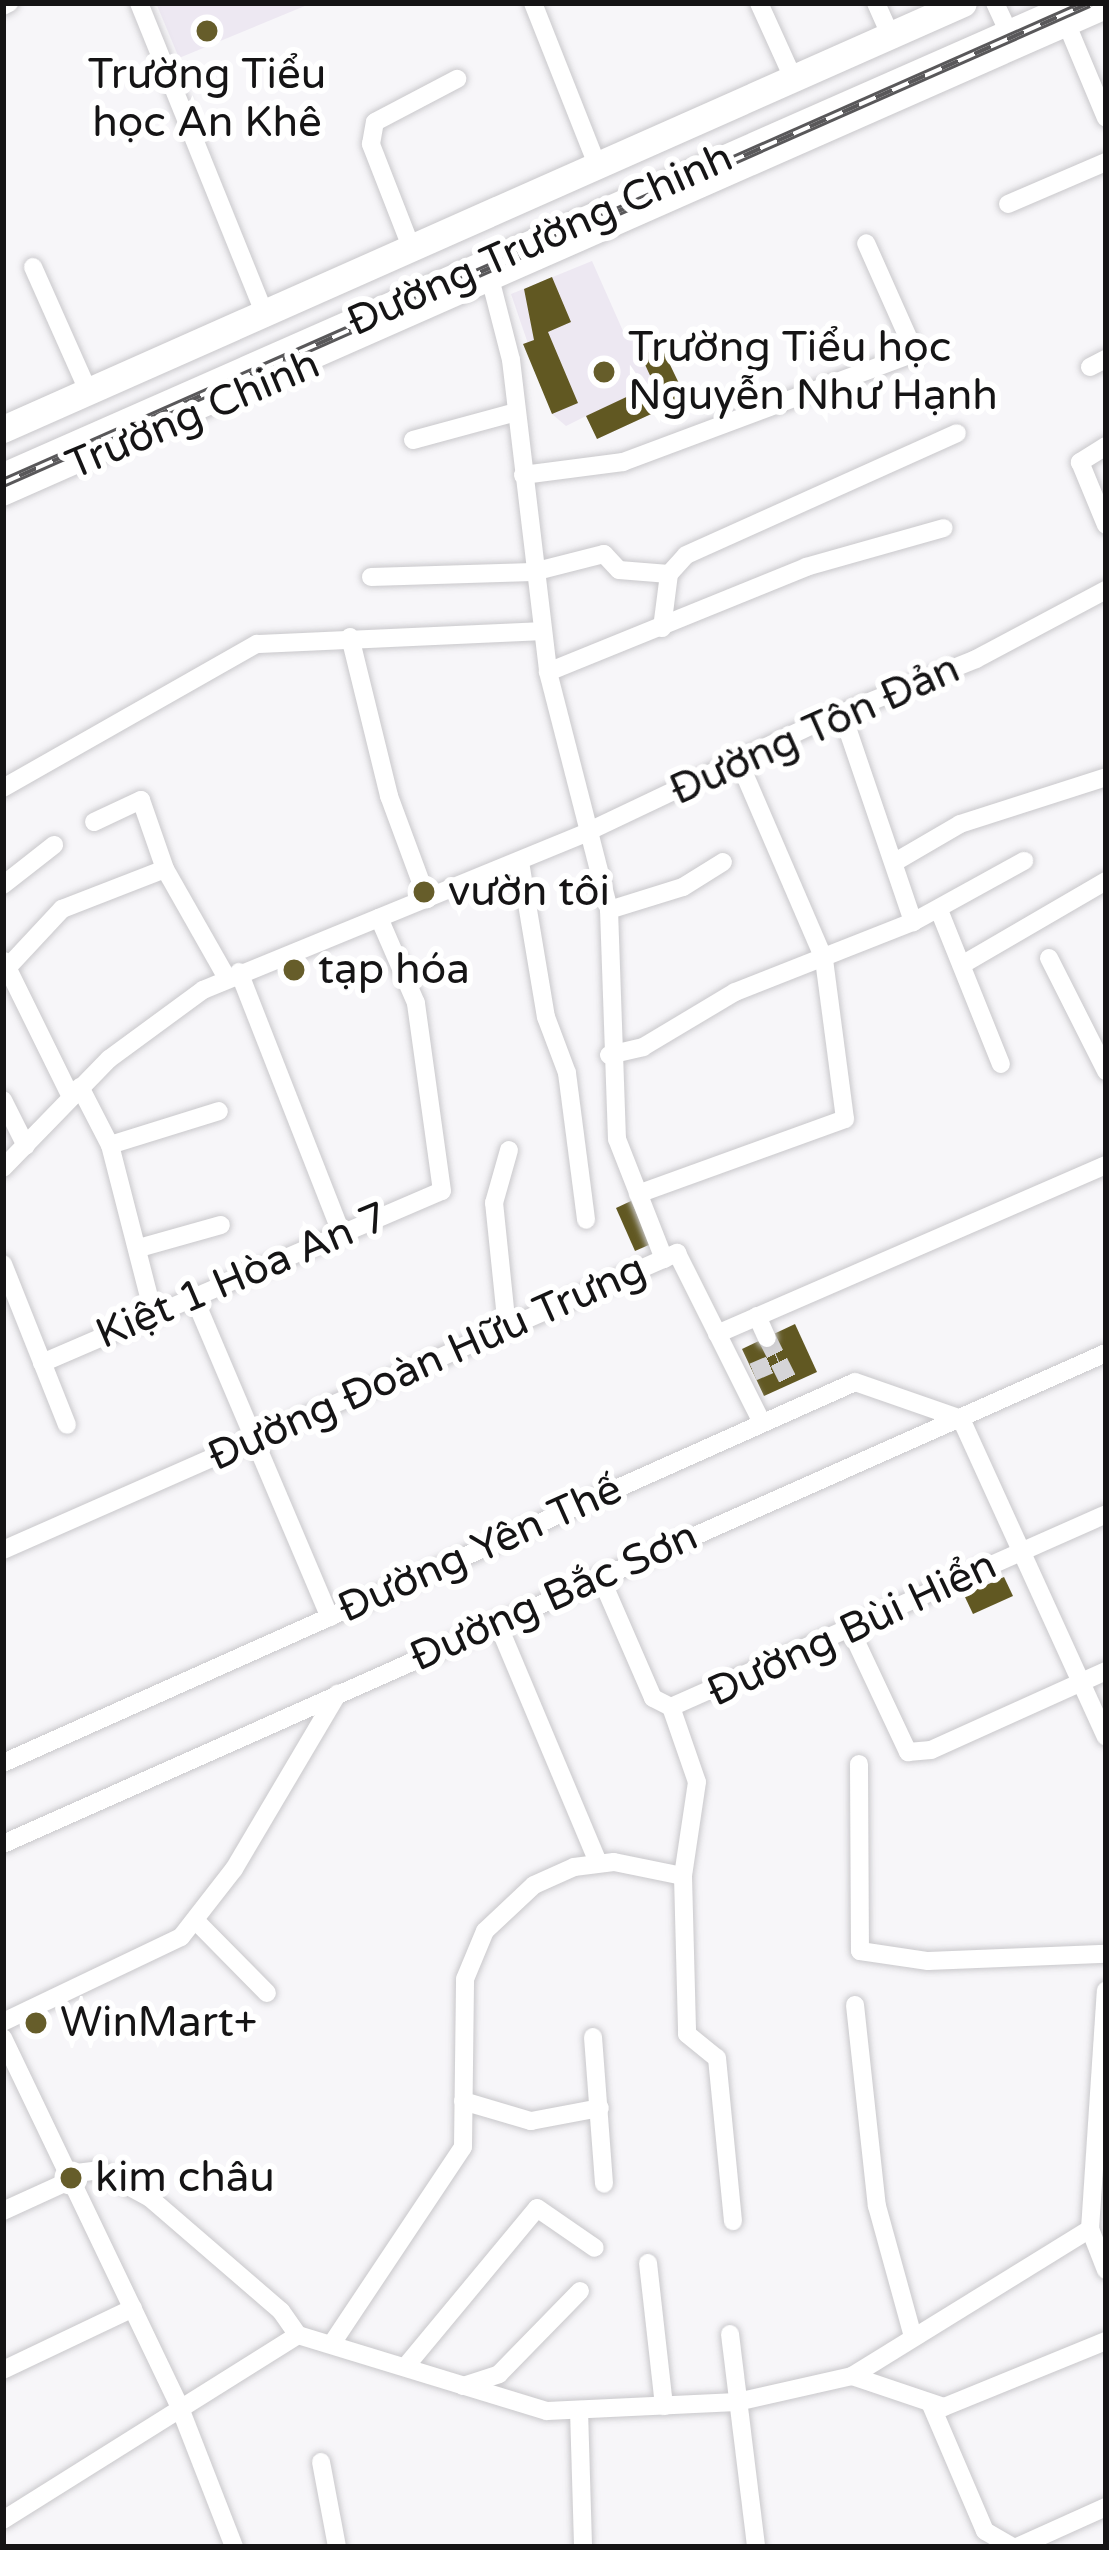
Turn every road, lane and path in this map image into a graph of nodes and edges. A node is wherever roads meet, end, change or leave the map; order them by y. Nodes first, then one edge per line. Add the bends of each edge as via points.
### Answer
1 (140, 3) edge
2 (533, 3) edge
3 (759, 3) edge
4 (876, 3) edge
5 (963, 3) edge
6 (995, 3) edge
7 (1070, 10) edge
8 (1106, 10) edge
9 (1010, 33) junction
10 (890, 35) junction
11 (793, 77) junction
12 (457, 79) dead end
13 (1106, 118) edge
14 (1106, 162) edge
15 (598, 167) junction
16 (1009, 204) dead end
17 (866, 243) dead end
18 (413, 252) junction
19 (33, 267) dead end
20 (492, 286) junction
21 (266, 316) junction
22 (89, 393) junction
23 (516, 412) junction
24 (37, 415) junction
25 (3, 429) edge
26 (957, 433) dead end
27 (413, 440) dead end
28 (1106, 446) edge
29 (54, 455) junction
30 (3, 476) edge
31 (523, 476) junction
32 (3, 497) edge
33 (1106, 526) edge
34 (944, 528) dead end
35 (533, 572) junction
36 (669, 574) junction
37 (371, 577) dead end
38 (1106, 590) edge
39 (662, 628) junction
40 (541, 631) junction
41 (350, 637) junction
42 (548, 672) junction
43 (842, 712) junction
44 (738, 759) junction
45 (1106, 777) edge
46 (3, 788) edge
47 (94, 822) dead end
48 (585, 833) junction
49 (55, 845) dead end
50 (1024, 861) dead end
51 (520, 862) junction
52 (723, 862) dead end
53 (895, 862) junction
54 (165, 868) junction
55 (1106, 881) edge
56 (3, 886) edge
57 (427, 898) junction
58 (609, 910) junction
59 (939, 910) junction
60 (379, 918) junction
61 (913, 922) junction
62 (1049, 958) dead end
63 (824, 959) junction
64 (5, 963) edge
65 (965, 963) junction
66 (233, 975) junction
67 (609, 1055) junction
68 (1001, 1064) dead end
69 (1106, 1071) edge
70 (76, 1092) junction
71 (3, 1100) edge
72 (219, 1111) dead end
73 (110, 1145) junction
74 (26, 1146) junction
75 (509, 1150) dead end
76 (1106, 1165) edge
77 (3, 1168) edge
78 (638, 1194) junction
79 (586, 1220) dead end
80 (221, 1225) dead end
81 (341, 1232) junction
82 (139, 1248) junction
83 (664, 1259) junction
84 (3, 1264) edge
85 (194, 1295) junction
86 (154, 1313) junction
87 (757, 1316) junction
88 (507, 1328) junction
89 (717, 1334) junction
90 (767, 1338) tunnel mouth
91 (1106, 1353) edge
92 (42, 1364) junction
93 (790, 1384) tunnel mouth
94 (801, 1406) junction
95 (961, 1419) junction
96 (762, 1424) junction
97 (67, 1425) dead end
98 (255, 1438) junction
99 (1106, 1514) edge
100 (3, 1550) edge
101 (1021, 1551) junction
102 (600, 1576) junction
103 (330, 1617) junction
104 (497, 1622) junction
105 (850, 1631) junction
106 (1106, 1671) edge
107 (1080, 1682) junction
108 (338, 1693) junction
109 (671, 1707) junction
110 (1106, 1737) edge
111 (3, 1763) edge
112 (859, 1764) dead end
113 (3, 1844) edge
114 (598, 1862) junction
115 (683, 1876) junction
116 (196, 1921) junction
117 (1106, 1954) edge
118 (1106, 1991) edge
119 (267, 1993) dead end
120 (855, 2005) dead end
121 (3, 2022) edge
122 (593, 2037) dead end
123 (5, 2046) edge
124 (463, 2102) junction
125 (601, 2108) junction
126 (70, 2177) junction
127 (604, 2184) dead end
128 (3, 2211) edge
129 (733, 2222) dead end
130 (1090, 2229) junction
131 (595, 2248) dead end
132 (648, 2263) dead end
133 (1106, 2270) edge
134 (580, 2290) dead end
135 (134, 2308) junction
136 (912, 2333) junction
137 (730, 2334) dead end
138 (298, 2336) junction
139 (333, 2342) junction
140 (1106, 2342) edge
141 (406, 2366) junction
142 (3, 2370) edge
143 (852, 2376) junction
144 (463, 2386) junction
145 (737, 2402) junction
146 (178, 2403) junction
147 (931, 2405) junction
148 (664, 2406) junction
149 (579, 2410) junction
150 (321, 2462) dead end
151 (1106, 2507) edge
152 (3, 2520) edge
153 (234, 2547) edge
154 (337, 2547) edge
155 (584, 2547) edge
156 (756, 2547) edge
157 (1015, 2547) edge

1 - 21 street
2 - 15 street
3 - 11 street
4 - 10 street
5 - 10 highway, Đường Trường Chinh
6 - 9 street
7 - 8 street, Trường Chinh
7 - 9 highway, Đường Trường Chinh
7 - 13 street
7 - 20 street, Trường Chinh
9 - 29 highway, Đường Trường Chinh
10 - 11 highway, Đường Trường Chinh
11 - 15 highway, Đường Trường Chinh
12 - 18 street via 375,122 370,144
14 - 16 street
15 - 18 highway, Đường Trường Chinh
17 - 31 street via 915,352 622,463
18 - 21 highway, Đường Trường Chinh
19 - 22 street
20 - 23 street
20 - 32 street, Trường Chinh
21 - 22 highway, Đường Trường Chinh
22 - 24 highway, Đường Trường Chinh
23 - 27 street
23 - 31 street
24 - 25 highway, Đường Trường Chinh
24 - 29 highway
26 - 36 street via 822,488 686,555
28 - 33 street via 1079,462
29 - 30 highway, Đường Trường Chinh
31 - 35 street
34 - 39 street via 806,567
35 - 36 street via 604,554 620,570
35 - 37 street
35 - 40 street
36 - 39 street
38 - 43 street, Đường Tôn Đản via 976,659
39 - 42 street
40 - 41 street
40 - 42 street
41 - 46 street via 247,648
41 - 57 street via 389,796
42 - 48 street
43 - 44 street, Đường Tôn Đản
43 - 53 street
44 - 48 street, Đường Tôn Đản
44 - 63 street
45 - 53 street via 960,824
47 - 54 street via 141,800
48 - 51 street, Đường Tôn Đản
48 - 58 street
49 - 56 street
50 - 59 street
51 - 57 street, Đường Tôn Đản
51 - 79 street via 546,1017 566,1072
52 - 58 street, Đường Tôn Đản via 683,887
53 - 61 street
54 - 64 street via 62,909
54 - 66 street
55 - 65 street
57 - 60 street, Đường Tôn Đản
58 - 67 street
59 - 61 street
59 - 65 street
60 - 66 street, Đường Tôn Đản
60 - 81 street, Kiệt 1 Hòa An 7 via 416,1003 442,1191
61 - 63 street
62 - 69 street
63 - 67 street via 735,992 643,1047
63 - 78 street via 845,1119
64 - 70 street
65 - 68 street
66 - 70 street, Đường Tôn Đản via 141,1034
66 - 81 street
67 - 78 street via 617,1139
70 - 73 street
70 - 74 street, Đường Tôn Đản
71 - 74 street
72 - 73 street
73 - 82 street
74 - 77 street, Đường Tôn Đản
75 - 88 street via 494,1203
76 - 87 street
78 - 83 street
80 - 82 street
81 - 85 street, Kiệt 1 Hòa An 7
82 - 86 street
83 - 88 street, Đường Đoàn Hữu Trưng
83 - 89 street, Đường Đoàn Hữu Trưng via 677,1253
84 - 92 street
85 - 86 street, Kiệt 1 Hòa An 7
85 - 98 street
86 - 92 street, Kiệt 1 Hòa An 7
87 - 89 street
87 - 90 street
88 - 98 street, Đường Đoàn Hữu Trưng
89 - 96 street, Đường Đoàn Hữu Trưng via 746,1376
91 - 95 street, Đường Bắc Sơn
92 - 97 street
93 - 94 street
94 - 95 street, Đường Yên Thế via 855,1382
94 - 96 street, Đường Yên Thế
95 - 101 street
95 - 102 street, Đường Bắc Sơn
96 - 103 street, Đường Yên Thế
98 - 100 street, Đường Đoàn Hữu Trưng
98 - 103 street
99 - 101 street, Đường Bùi Hiển
101 - 105 street, Đường Bùi Hiển
101 - 107 street
102 - 104 street, Đường Bắc Sơn
102 - 109 street, Đường Bùi Hiển via 653,1698
103 - 111 street, Đường Yên Thế
104 - 108 street, Đường Bắc Sơn
104 - 114 street
105 - 107 street via 908,1752 932,1750
105 - 109 street, Đường Bùi Hiển
106 - 107 street
107 - 110 street
108 - 113 street, Đường Bắc Sơn
108 - 116 street
109 - 115 street via 697,1775
112 - 117 street via 860,1951 928,1961
114 - 115 street
114 - 124 street via 558,1873 516,1899 476,1944 465,1979
115 - 129 street via 687,2034 717,2058
116 - 119 street
116 - 121 street via 165,1949
118 - 130 street
120 - 136 street via 877,2206
122 - 125 street
123 - 126 street
124 - 125 street via 531,2121
124 - 139 street via 463,2146
125 - 127 street
126 - 128 street
126 - 135 street
126 - 138 street via 99,2170 150,2198 281,2311
130 - 133 street
130 - 136 street
131 - 141 street via 537,2208
132 - 148 street
134 - 144 street via 499,2374
135 - 142 street
135 - 146 street
136 - 143 street
137 - 145 street
138 - 139 street
138 - 146 street
139 - 141 street
140 - 147 street via 963,2404
141 - 144 street
143 - 145 street
143 - 147 street
144 - 149 street via 532,2409
145 - 148 street
145 - 156 street
146 - 152 street
146 - 153 street
147 - 157 street via 985,2531
148 - 149 street
149 - 155 street
150 - 154 street
151 - 157 street

